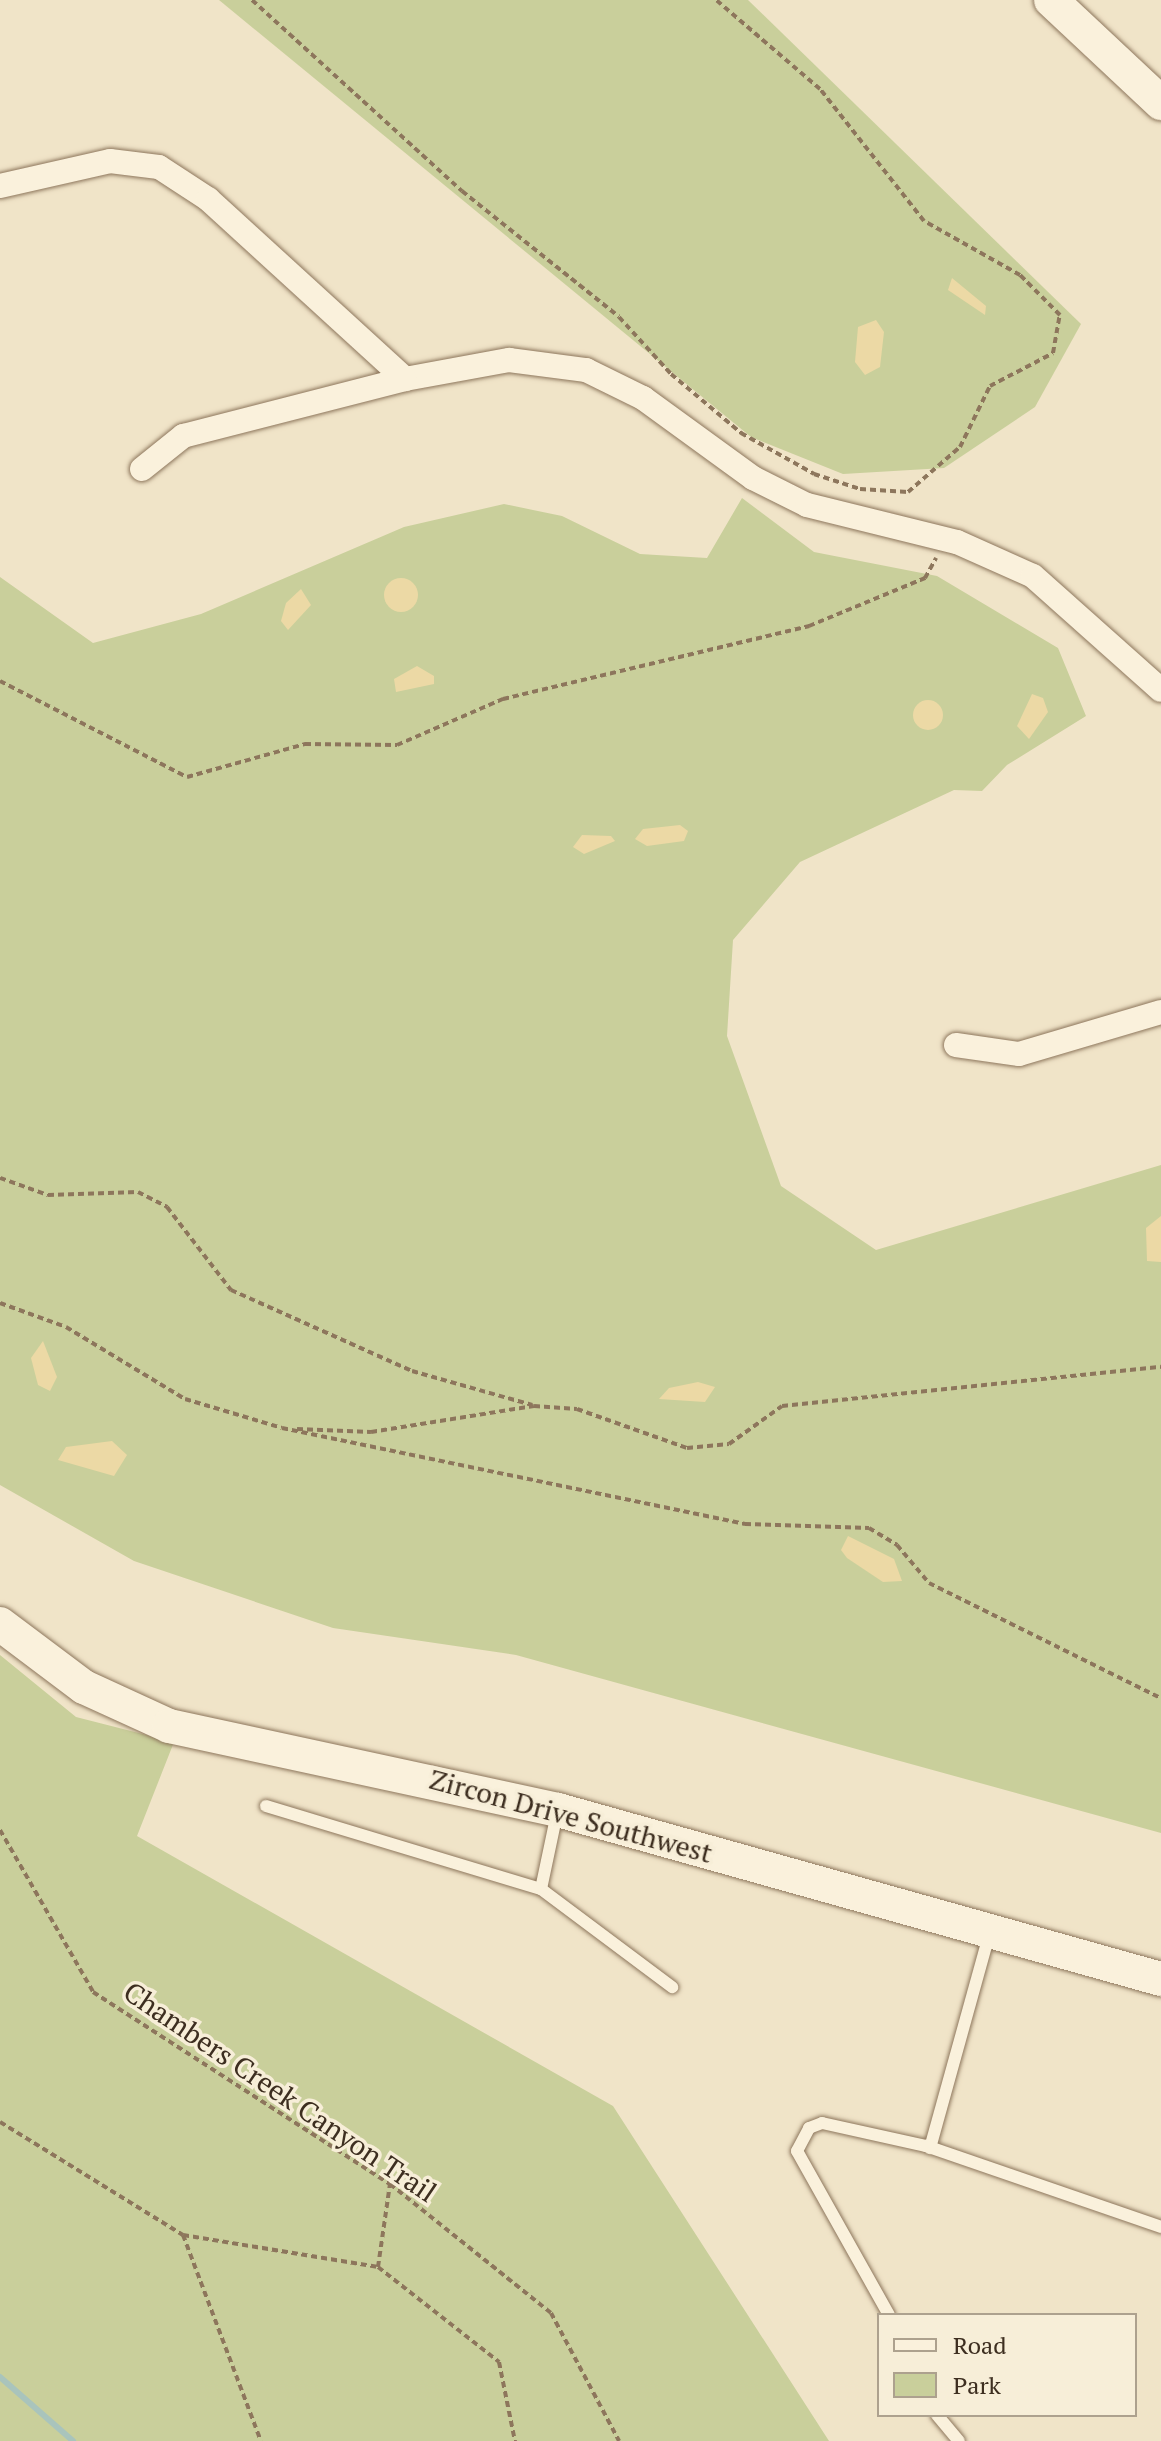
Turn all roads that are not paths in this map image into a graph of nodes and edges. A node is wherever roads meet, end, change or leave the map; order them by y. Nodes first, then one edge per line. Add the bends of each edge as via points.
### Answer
1 (1051, 0) edge
2 (1161, 103) edge
3 (0, 186) edge
4 (405, 379) junction
5 (142, 469) dead end
6 (1161, 690) edge
7 (1161, 1012) edge
8 (956, 1045) dead end
9 (0, 1624) edge
10 (266, 1806) dead end
11 (558, 1810) junction
12 (541, 1889) junction
13 (990, 1931) junction
14 (1161, 1979) edge
15 (672, 1987) dead end
16 (930, 2148) junction
17 (1161, 2227) edge
18 (888, 2313) edge
19 (939, 2417) edge
20 (959, 2441) edge

1 - 2 street
3 - 4 street via 110,161 159,167 208,199
4 - 5 street via 183,436
4 - 6 street via 509,360 586,370 643,398 753,478 807,505 988,552 1033,576
7 - 8 street via 1019,1054
9 - 11 street, Zircon Drive Southwest via 135,1715
10 - 12 lane
11 - 12 lane
11 - 13 street, Zircon Drive Southwest
12 - 15 lane
13 - 14 street, Zircon Drive Southwest
13 - 16 lane
16 - 17 lane
16 - 18 lane via 822,2123 809,2128 797,2151
19 - 20 lane

